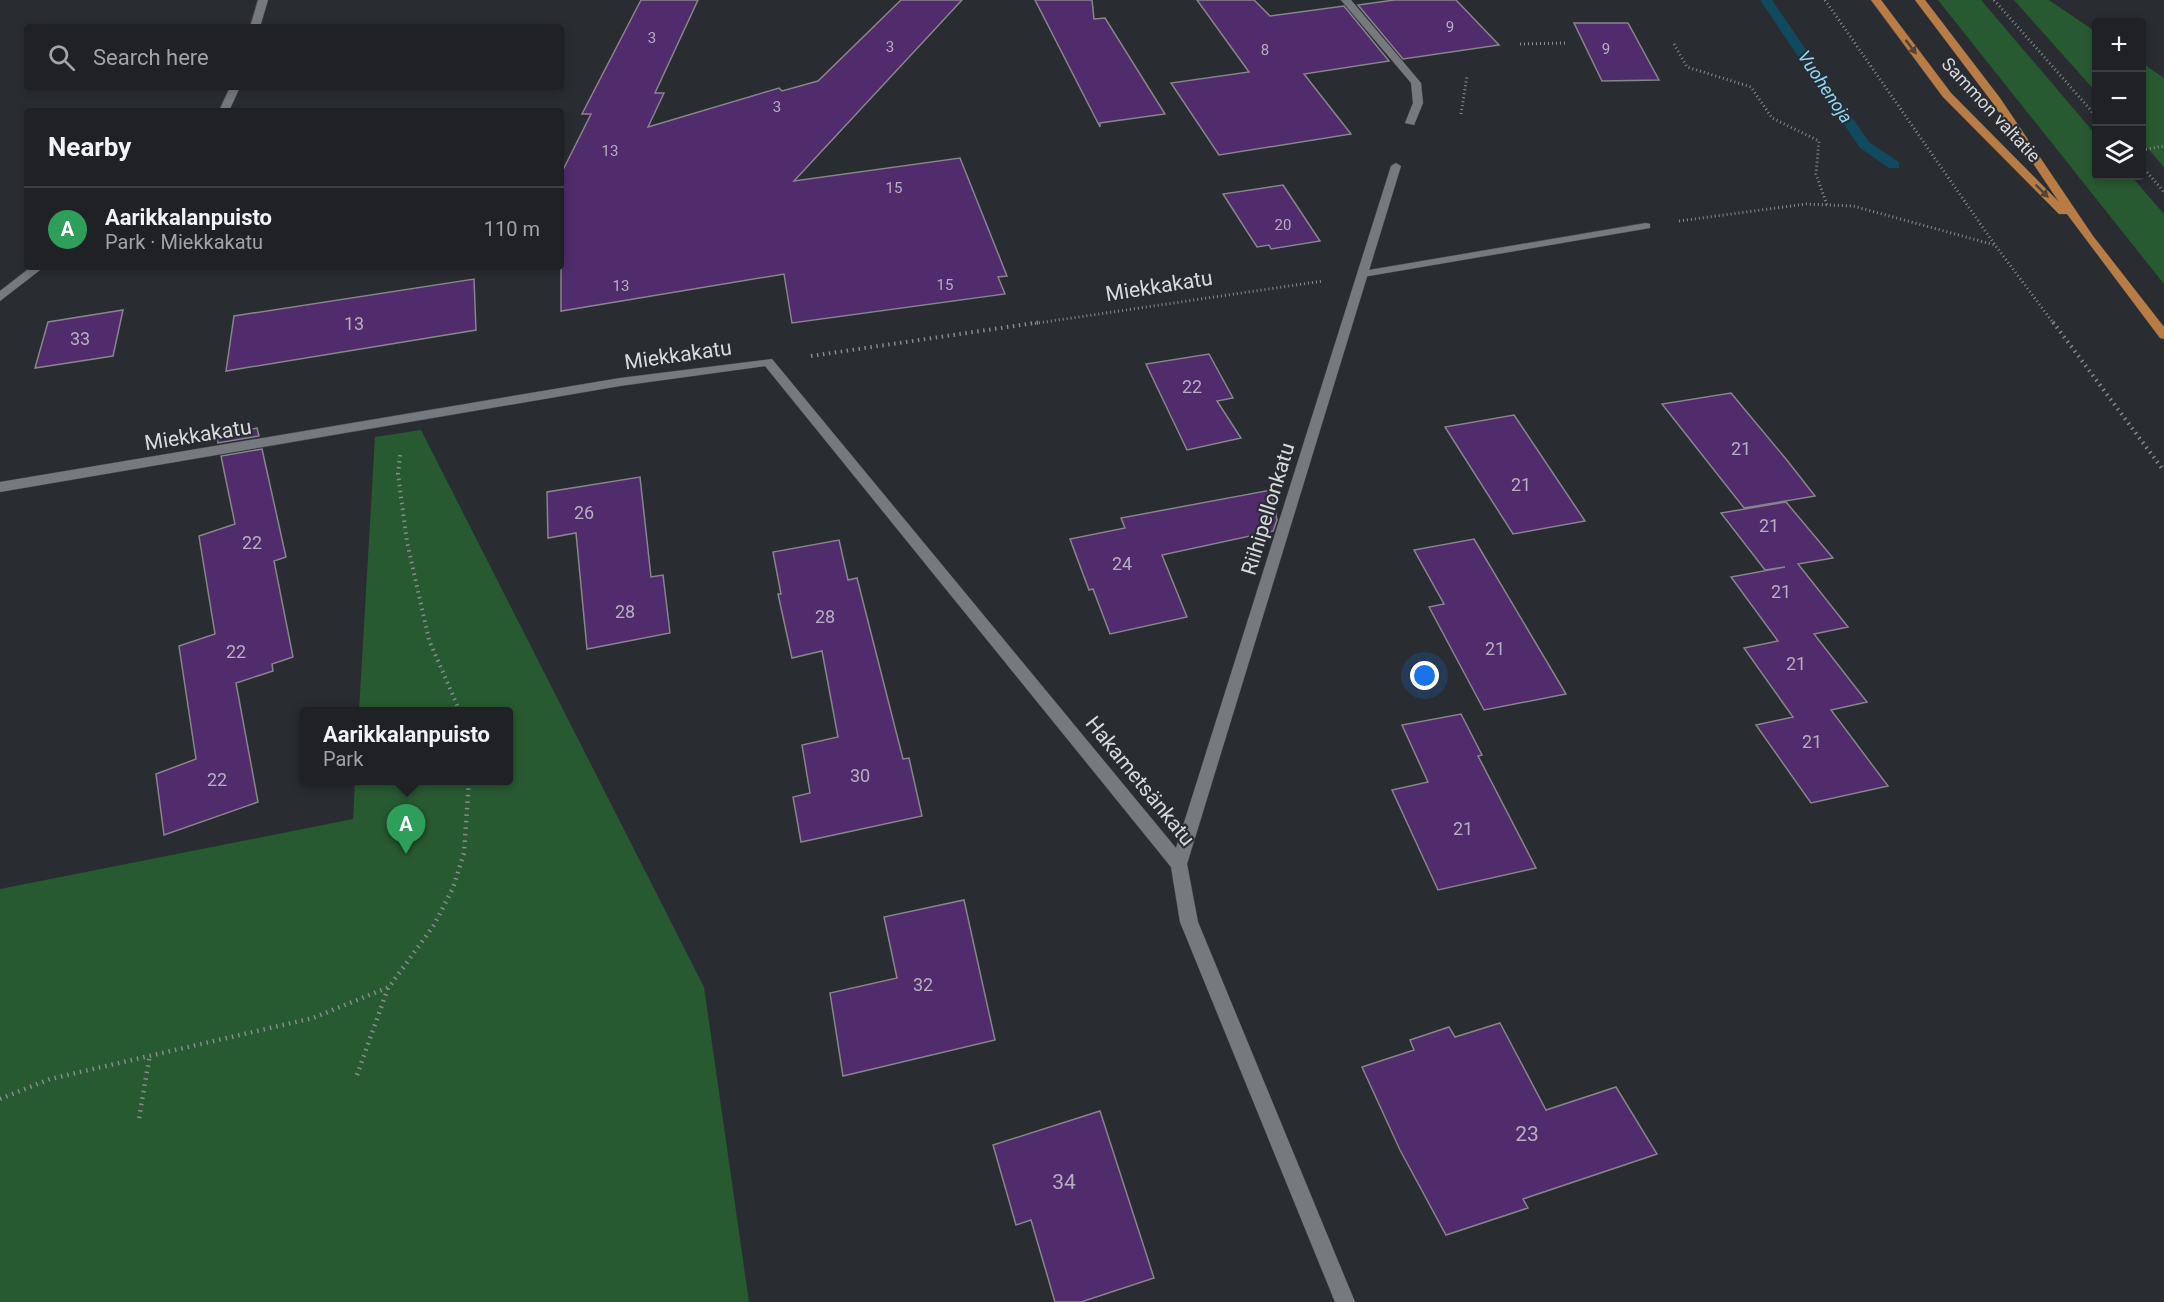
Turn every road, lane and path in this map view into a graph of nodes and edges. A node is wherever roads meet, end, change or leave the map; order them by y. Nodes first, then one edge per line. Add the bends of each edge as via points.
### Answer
1 (263, 0) edge
2 (1346, 0) edge
3 (1825, 0) edge
4 (1876, 0) edge
5 (1920, 0) edge
6 (1994, 0) edge
7 (256, 24) edge
8 (1566, 43) dead end
9 (1520, 44) dead end
10 (1674, 44) dead end
11 (1467, 76) dead end
12 (234, 90) edge
13 (225, 108) edge
14 (2092, 110) edge
15 (1461, 114) dead end
16 (1410, 123) dead end
17 (2164, 146) edge
18 (2146, 149) edge
19 (1396, 166) dead end
20 (2146, 171) edge
21 (2163, 191) edge
22 (1827, 205) junction
23 (1646, 226) joint
24 (2089, 238) junction
25 (1995, 245) junction
26 (34, 270) edge
27 (1363, 274) junction
28 (0, 297) edge
29 (2164, 335) edge
30 (768, 362) junction
31 (402, 420) junction
32 (2164, 471) edge
33 (0, 488) edge
34 (458, 707) edge
35 (469, 785) edge
36 (1179, 864) junction
37 (389, 987) junction
38 (150, 1054) junction
39 (357, 1075) dead end
40 (0, 1099) edge
41 (139, 1118) dead end
42 (1345, 1302) edge

1 - 7 street
2 - 16 street via 1416,82 1418,103
3 - 25 path
4 -> 24 main road, Sammon valtatie via 1947,94
5 - 24 main road, Sammon valtatie via 1996,100
6 - 14 path
8 - 9 path
10 - 22 path via 1687,67 1751,87 1772,118 1820,141 1816,174
11 - 15 path
12 - 13 street
17 - 18 path
19 - 27 street, Riihipellonkatu
20 - 21 path
22 - 23 path via 1754,209
22 - 25 path via 1853,206
23 - 27 street
24 - 29 main road, Sammon valtatie
25 - 32 path
26 - 28 street
27 - 30 path, Miekkakatu
27 - 36 street, Riihipellonkatu
30 - 31 street, Miekkakatu via 620,382
30 - 36 street, Hakametsänkatu
31 - 33 street, Miekkakatu
31 - 34 path via 398,474 407,542 429,640
35 - 37 path via 464,853 453,888 434,925
36 - 42 street, Hakametsänkatu via 1189,921
37 - 38 path via 313,1018
37 - 39 path
38 - 40 path via 50,1079
38 - 41 path

